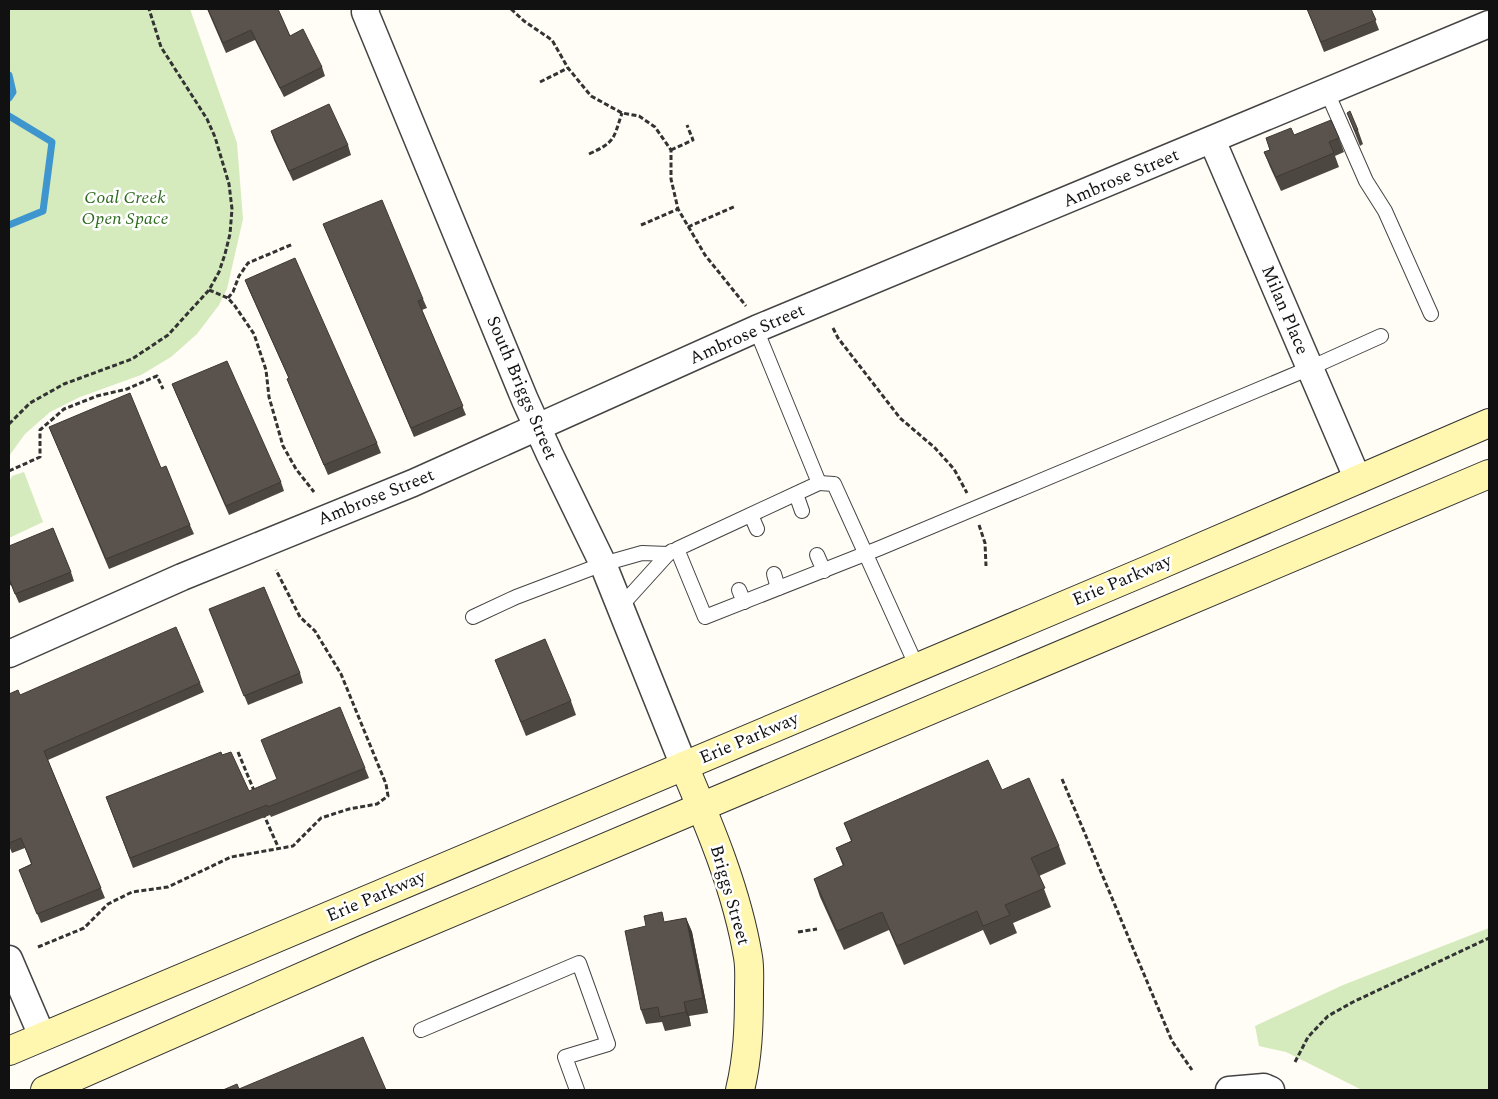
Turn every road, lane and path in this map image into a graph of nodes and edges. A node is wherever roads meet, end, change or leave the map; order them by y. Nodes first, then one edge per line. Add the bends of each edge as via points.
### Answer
1 (149, 9) edge
2 (366, 9) edge
3 (510, 9) edge
4 (1489, 24) edge
5 (568, 68) junction
6 (540, 82) dead end
7 (1327, 92) junction
8 (622, 113) junction
9 (687, 125) dead end
10 (1212, 140) junction
11 (671, 150) junction
12 (589, 154) dead end
13 (736, 206) dead end
14 (678, 209) junction
15 (641, 225) dead end
16 (688, 227) junction
17 (293, 244) dead end
18 (209, 290) junction
19 (228, 298) junction
20 (1431, 314) dead end
21 (751, 318) junction
22 (833, 328) dead end
23 (1381, 336) dead end
24 (1310, 368) junction
25 (163, 390) dead end
26 (1489, 423) edge
27 (9, 424) edge
28 (537, 428) junction
29 (9, 471) edge
30 (1489, 474) edge
31 (1358, 480) junction
32 (819, 483) junction
33 (314, 492) dead end
34 (967, 493) dead end
35 (796, 494) junction
36 (802, 511) dead end
37 (751, 514) junction
38 (978, 521) dead end
39 (757, 530) dead end
40 (672, 551) junction
41 (865, 554) junction
42 (817, 556) dead end
43 (603, 564) junction
44 (986, 566) dead end
45 (276, 570) dead end
46 (824, 570) junction
47 (774, 574) dead end
48 (778, 588) junction
49 (620, 608) junction
50 (473, 617) dead end
51 (9, 654) edge
52 (917, 667) junction
53 (238, 752) dead end
54 (684, 766) junction
55 (1062, 779) dead end
56 (256, 796) edge
57 (260, 805) edge
58 (702, 808) junction
59 (279, 849) junction
60 (817, 929) dead end
61 (798, 932) dead end
62 (1489, 938) edge
63 (38, 947) dead end
64 (9, 959) edge
65 (421, 1030) dead end
66 (42, 1036) junction
67 (9, 1051) edge
68 (1295, 1062) dead end
69 (1192, 1070) dead end
70 (54, 1089) edge
71 (577, 1090) edge
72 (740, 1090) edge
73 (1229, 1090) edge
74 (1270, 1090) edge

1 - 18 path via 161,46 207,119 229,184 230,234 219,272
2 - 28 street, South Briggs Street via 368,21
3 - 5 path via 552,40
4 - 7 street, Ambrose Street
5 - 6 path
5 - 8 path via 592,96
7 - 10 street, Ambrose Street
7 - 20 lane
8 - 11 path via 639,116 656,127
8 - 12 path via 614,139
9 - 11 path via 693,140
10 - 21 street, Ambrose Street
10 - 24 street, Milan Place
11 - 14 path via 671,179
13 - 16 path
14 - 15 path
14 - 16 path
16 - 21 path via 704,255
17 - 19 path via 248,263
18 - 19 path
18 - 27 path via 168,335 132,359 64,384 30,404
19 - 33 path via 254,334 266,370 269,397 283,446
21 - 28 street, Ambrose Street
21 - 32 lane
22 - 34 path via 900,418 954,469
23 - 24 lane
24 - 31 street, Milan Place
24 - 41 lane
25 - 29 path via 158,376 64,409 40,430 40,457
26 - 31 main road, Erie Parkway
28 - 43 street, South Briggs Street
28 - 51 street, Ambrose Street via 413,483 182,577
30 - 58 main road
31 - 52 main road, Erie Parkway
32 - 35 lane
32 - 41 lane via 834,484
35 - 36 lane
35 - 37 lane
37 - 39 lane
37 - 40 lane via 716,538
38 - 44 path via 985,543
40 - 43 lane via 642,553
40 - 48 lane via 705,617 742,596
40 - 49 lane
41 - 46 lane
41 - 52 lane
42 - 46 lane
43 - 49 street, South Briggs Street
43 - 50 lane
45 - 59 path via 300,617 315,631 341,674 388,796 377,804 321,818 293,846
46 - 48 lane
47 - 48 lane
49 - 54 street, South Briggs Street
52 - 54 main road, Erie Parkway
53 - 56 path
54 - 58 main road, Briggs Street
54 - 66 main road, Erie Parkway
55 - 69 path via 1172,1041
57 - 59 path
58 - 70 main road via 365,949
58 - 72 main road, Briggs Street via 737,907 748,959 749,1035
59 - 63 path via 231,857 168,887 132,892 108,904 84,928
60 - 61 path
62 - 68 path via 1328,1016 1308,1037
64 - 66 street
65 - 71 lane via 579,963 608,1044 565,1057
66 - 67 main road, Erie Parkway
73 - 74 street via 1264,1087

